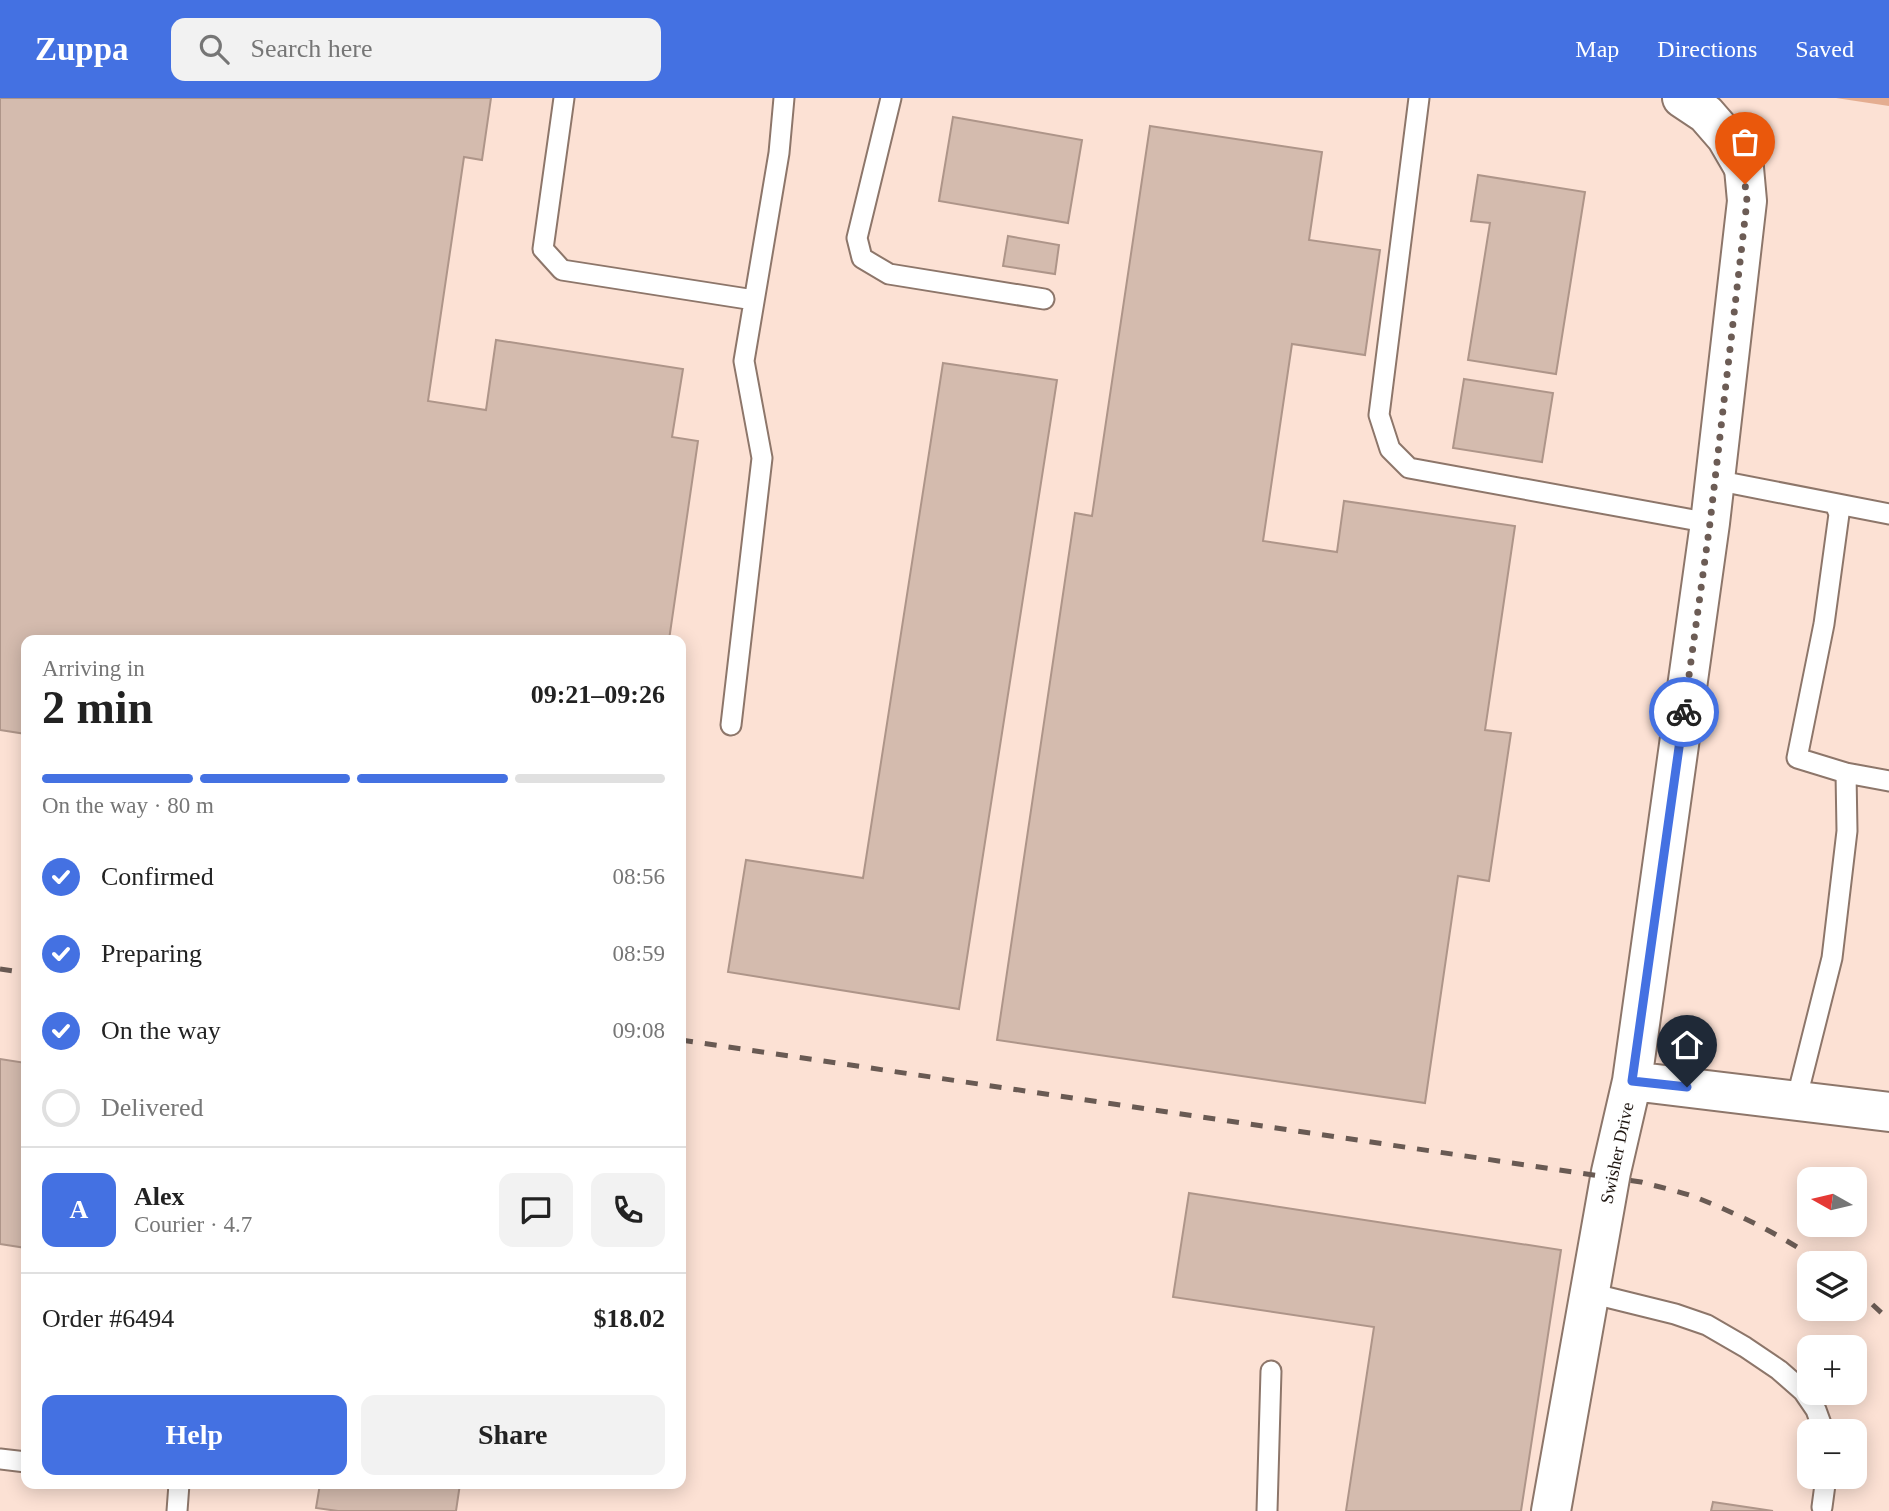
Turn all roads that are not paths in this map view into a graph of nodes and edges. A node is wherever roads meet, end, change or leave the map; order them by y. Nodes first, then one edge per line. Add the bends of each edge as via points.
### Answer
1 (564, 98) edge
2 (785, 98) edge
3 (891, 98) edge
4 (1419, 98) edge
5 (1682, 98) edge
6 (1044, 299) dead end
7 (754, 300) junction
8 (1715, 480) junction
9 (1835, 504) junction
10 (1889, 514) edge
11 (1710, 523) junction
12 (731, 725) dead end
13 (1846, 773) junction
14 (1884, 780) edge
15 (1632, 1081) junction
16 (1796, 1101) junction
17 (1889, 1112) edge
18 (1590, 1293) junction
19 (1270, 1371) dead end
20 (1819, 1419) edge
21 (0, 1459) edge
22 (21, 1461) edge
23 (179, 1489) edge
24 (1824, 1489) edge
25 (1822, 1507) dead end
26 (177, 1511) edge
27 (1267, 1511) edge
28 (1551, 1511) edge

1 - 7 lane via 543,249 562,270
2 - 7 lane
3 - 6 lane via 857,238 863,258 889,274
4 - 11 lane via 1379,415 1390,449 1409,468
5 - 8 street, Swisher Drive via 1706,114 1726,137 1744,168 1747,201
7 - 12 lane via 744,362 762,458
8 - 9 lane
8 - 11 street, Swisher Drive
9 - 10 lane
9 - 13 lane via 1839,514 1824,624 1797,758
11 - 15 street, Swisher Drive
13 - 14 lane
13 - 16 lane via 1847,831 1832,957
15 - 16 street
15 - 18 street, Swisher Drive
16 - 17 street
18 - 20 lane via 1707,1325 1779,1370 1803,1391
18 - 28 street, Swisher Drive
19 - 27 lane
21 - 22 lane
23 - 26 lane
24 - 25 lane

